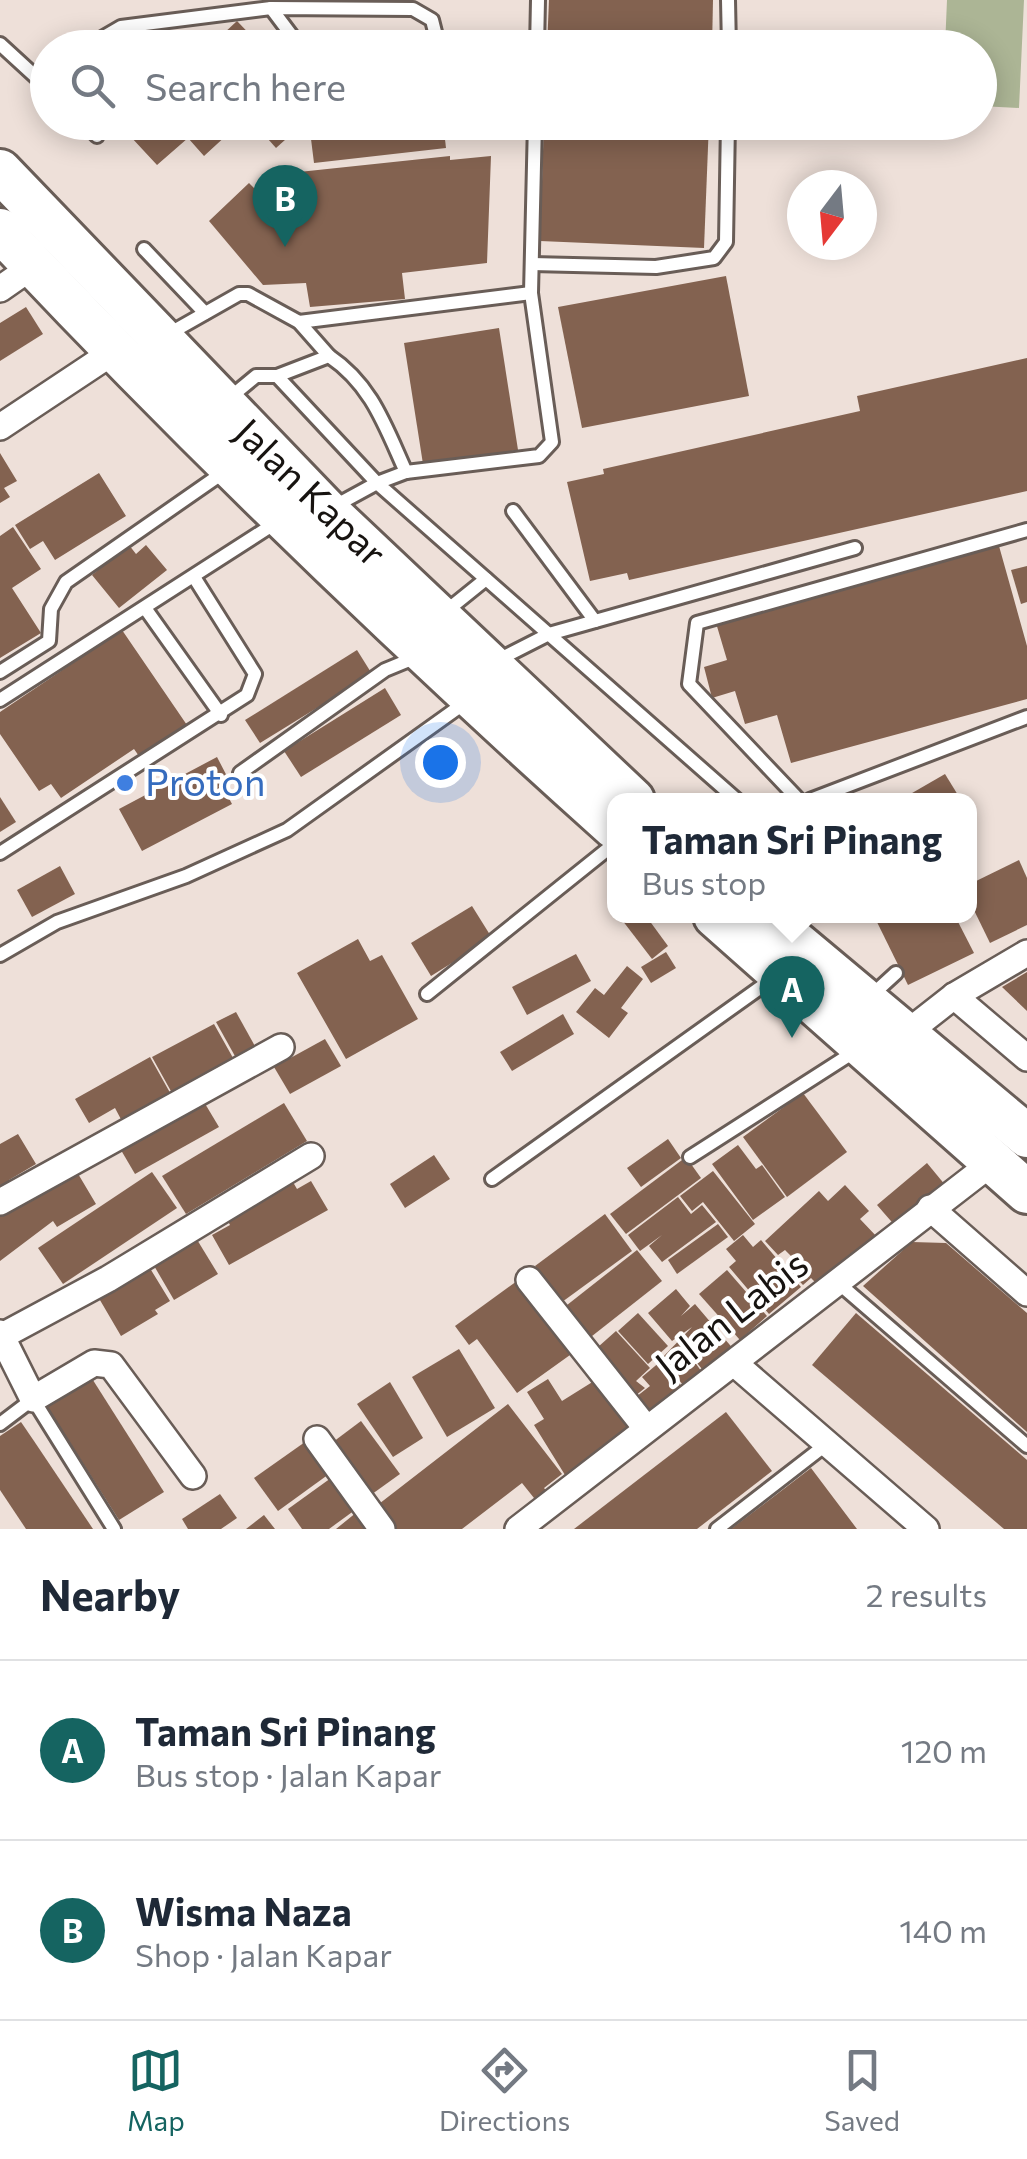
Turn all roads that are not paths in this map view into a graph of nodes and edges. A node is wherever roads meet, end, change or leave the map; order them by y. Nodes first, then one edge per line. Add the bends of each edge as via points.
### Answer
1 (538, 0) edge
2 (728, 0) edge
3 (270, 8) junction
4 (114, 30) edge
5 (287, 30) edge
6 (434, 30) edge
7 (537, 30) edge
8 (729, 30) edge
9 (0, 44) edge
10 (30, 65) edge
11 (535, 140) edge
12 (728, 140) edge
13 (0, 171) edge
14 (0, 230) edge
15 (144, 249) dead end
16 (532, 264) junction
17 (17, 277) edge
18 (531, 293) junction
19 (205, 312) junction
20 (299, 322) junction
21 (159, 340) junction
22 (113, 352) junction
23 (330, 356) junction
24 (277, 376) junction
25 (221, 405) junction
26 (0, 428) edge
27 (230, 467) junction
28 (406, 472) junction
29 (377, 482) junction
30 (326, 511) junction
31 (513, 512) dead end
32 (284, 518) junction
33 (1027, 530) edge
34 (855, 548) dead end
35 (194, 577) junction
36 (486, 578) junction
37 (144, 608) junction
38 (595, 621) junction
39 (550, 634) junction
40 (432, 635) junction
41 (0, 672) edge
42 (481, 681) junction
43 (0, 700) edge
44 (221, 715) junction
45 (1027, 717) edge
46 (240, 773) dead end
47 (624, 793) edge
48 (728, 793) edge
49 (791, 793) edge
50 (828, 793) edge
51 (607, 819) edge
52 (607, 850) edge
53 (0, 853) edge
54 (723, 923) edge
55 (772, 923) edge
56 (1027, 953) edge
57 (0, 956) edge
58 (781, 973) junction
59 (896, 973) dead end
60 (426, 994) dead end
61 (954, 996) junction
62 (864, 1002) junction
63 (883, 1041) junction
64 (282, 1047) dead end
65 (1027, 1058) edge
66 (1016, 1136) edge
67 (312, 1156) dead end
68 (690, 1157) dead end
69 (492, 1179) dead end
70 (1027, 1192) edge
71 (0, 1202) edge
72 (930, 1208) junction
73 (529, 1280) dead end
74 (836, 1281) junction
75 (1027, 1293) edge
76 (1, 1335) edge
77 (734, 1363) junction
78 (33, 1399) junction
79 (0, 1424) edge
80 (646, 1428) junction
81 (317, 1440) dead end
82 (830, 1441) junction
83 (1027, 1446) edge
84 (194, 1476) dead end
85 (919, 1527) edge
86 (114, 1529) edge
87 (382, 1529) edge
88 (518, 1529) edge
89 (717, 1529) edge

1 - 7 lane
2 - 8 lane
3 - 4 lane
3 - 5 lane
3 - 6 lane via 413,9 432,20
9 - 10 lane
11 - 16 lane
12 - 16 lane via 726,242 714,258 656,267
13 - 21 highway, Jalan Kapar
14 - 17 highway, Jalan Kapar
15 - 19 lane
16 - 18 lane
17 - 22 highway, Jalan Kapar
18 - 20 lane
18 - 28 lane via 552,442 539,456
19 - 20 lane via 248,294
19 - 21 lane
20 - 23 lane
21 - 25 highway, Jalan Kapar
22 - 26 street
22 - 27 highway, Jalan Kapar
23 - 24 lane
23 - 28 lane via 369,390
24 - 25 lane via 256,376
24 - 29 lane
25 - 30 highway, Jalan Kapar
27 - 32 highway, Jalan Kapar
27 - 41 lane via 66,582 51,609 50,641
28 - 29 lane
29 - 30 lane
29 - 36 lane
30 - 40 highway, Jalan Kapar
31 - 38 lane
32 - 35 lane
32 - 40 highway, Jalan Kapar
33 - 49 lane via 697,623 689,684
34 - 38 lane
35 - 37 lane
35 - 44 lane via 255,674 248,695
36 - 39 lane
36 - 40 lane
37 - 43 lane
37 - 44 lane
38 - 39 lane
39 - 42 lane
39 - 48 lane
40 - 42 highway, Jalan Kapar
40 - 46 lane
42 - 47 highway, Jalan Kapar
42 - 51 highway, Jalan Kapar
42 - 57 lane via 287,830 186,876 57,922
44 - 53 lane
45 - 50 lane
52 - 60 lane
54 - 58 highway
55 - 62 highway
56 - 61 street
58 - 63 highway
58 - 69 lane
59 - 62 lane
61 - 63 street
61 - 65 street
62 - 63 highway
63 - 66 highway
63 - 68 lane
64 - 71 street
66 - 70 highway
66 - 72 street, Jalan Labis
67 - 76 street
72 - 74 street, Jalan Labis
72 - 75 street
73 - 80 street
74 - 77 street, Jalan Labis
74 - 83 lane
76 - 78 street
77 - 80 street, Jalan Labis
77 - 82 street
78 - 79 lane
78 - 84 street via 94,1363 111,1364
78 - 86 lane
80 - 88 street, Jalan Labis
81 - 87 street
82 - 85 street
82 - 89 lane

